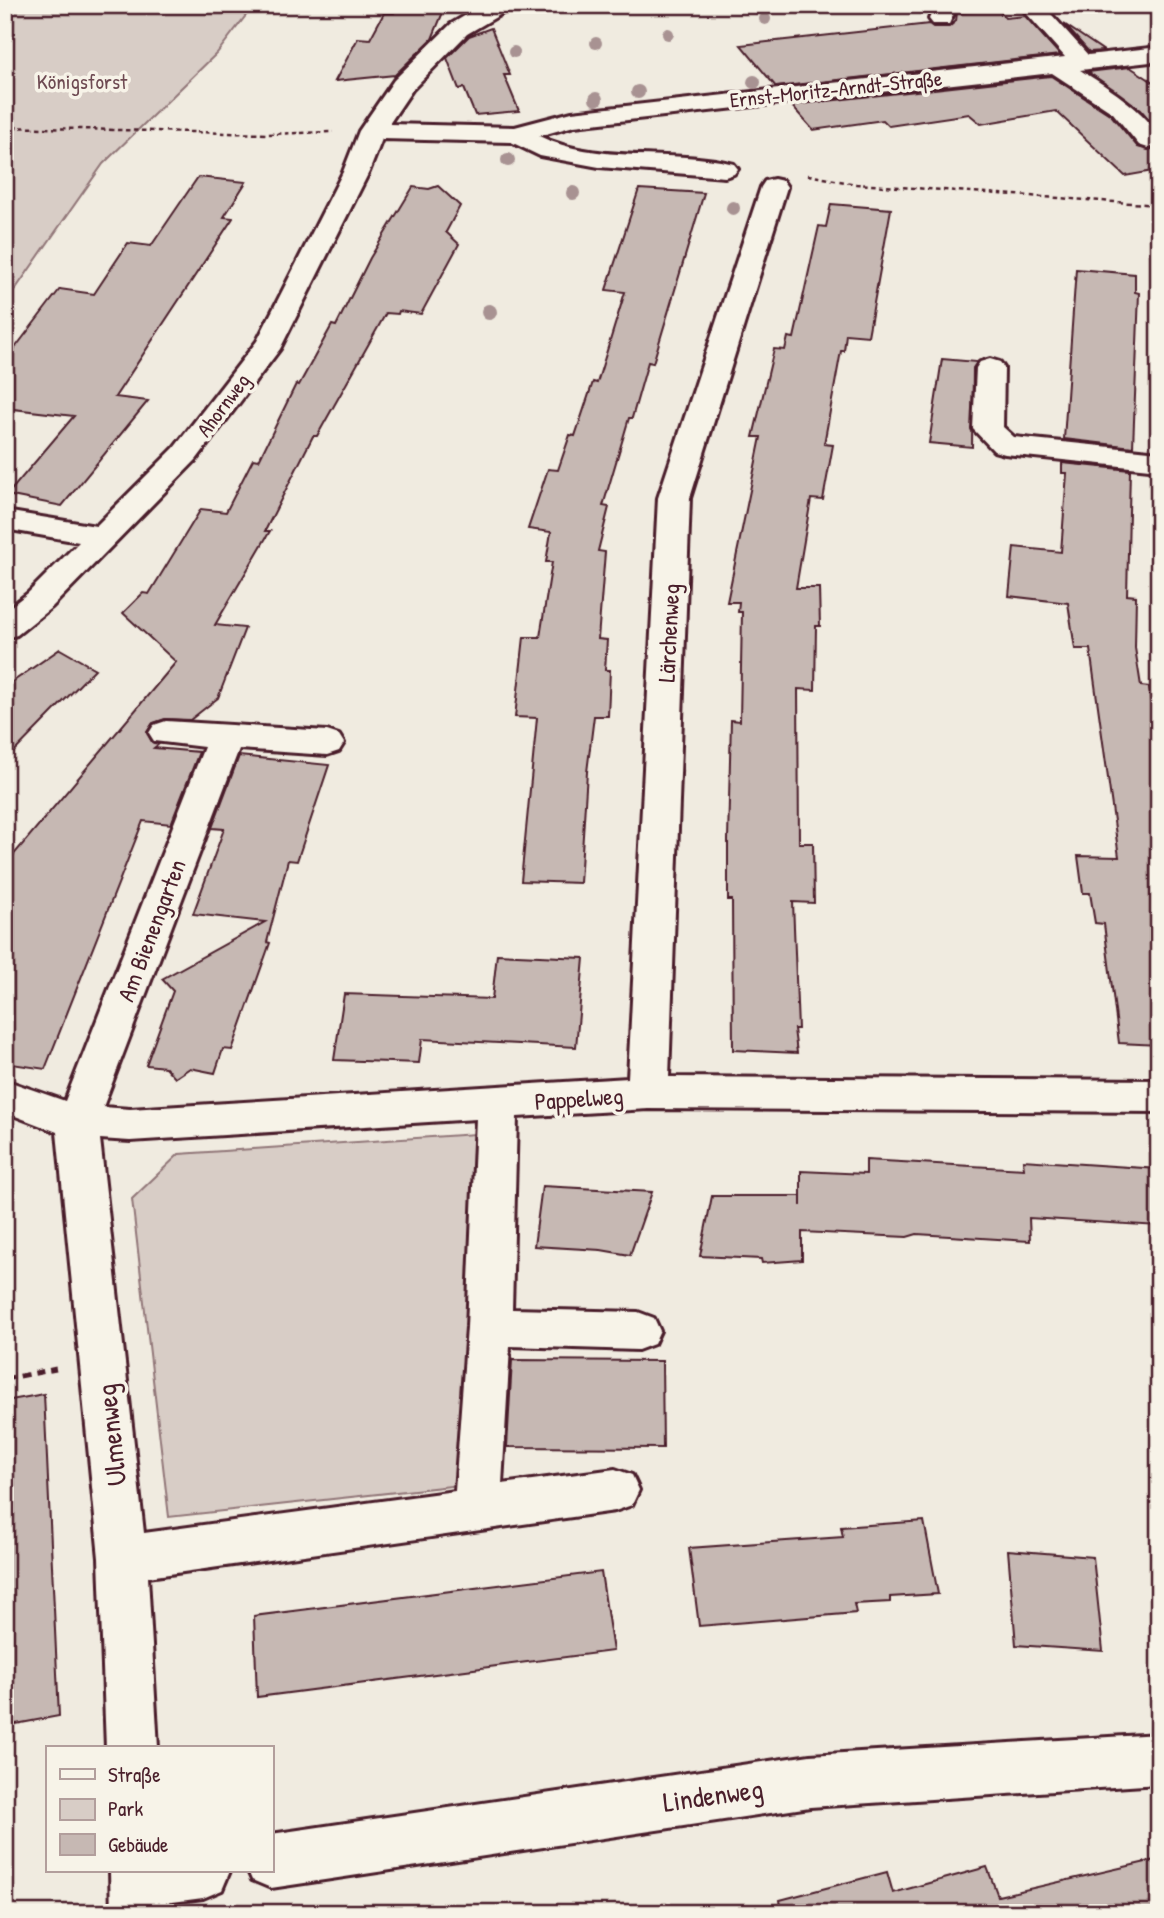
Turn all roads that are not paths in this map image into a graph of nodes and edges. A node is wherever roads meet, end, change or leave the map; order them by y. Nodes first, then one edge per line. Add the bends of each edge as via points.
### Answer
1 (500, 5) edge
2 (1030, 5) edge
3 (1159, 54) edge
4 (1081, 61) junction
5 (1055, 64) junction
6 (372, 131) junction
7 (516, 135) junction
8 (1148, 140) dead end
9 (725, 169) dead end
10 (774, 187) dead end
11 (990, 368) dead end
12 (1159, 461) edge
13 (5, 520) edge
14 (105, 537) junction
15 (5, 628) edge
16 (166, 733) dead end
17 (225, 738) junction
18 (327, 743) dead end
19 (648, 1093) junction
20 (5, 1096) edge
21 (1159, 1096) edge
22 (497, 1104) junction
23 (77, 1122) junction
24 (489, 1326) junction
25 (638, 1331) dead end
26 (615, 1490) dead end
27 (477, 1508) junction
28 (123, 1558) junction
29 (132, 1746) edge
30 (1159, 1759) edge
31 (273, 1861) edge
32 (199, 1872) edge
33 (138, 1888) edge

1 - 6 street, Ahornweg via 449,38 403,85
2 - 4 street
3 - 4 street, Ernst-Moritz-Arndt-Straße
4 - 5 street, Ernst-Moritz-Arndt-Straße
5 - 7 street, Ernst-Moritz-Arndt-Straße via 572,119
5 - 8 street via 1122,108
6 - 7 street
6 - 14 street, Ahornweg via 270,343 185,454
7 - 9 street via 549,151
10 - 19 street, Lärchenweg via 674,498
11 - 12 street via 988,429 1004,445
13 - 14 street
14 - 15 street, Ahornweg
16 - 17 street
17 - 18 street
17 - 23 street, Am Bienengarten
19 - 21 street, Pappelweg
19 - 22 street, Pappelweg
20 - 23 street, Pappelweg
22 - 23 street, Pappelweg via 130,1125
22 - 24 street
23 - 28 street, Ulmenweg
24 - 25 street
24 - 27 street
26 - 27 street
27 - 28 street
28 - 29 street, Ulmenweg
30 - 31 street, Lindenweg via 810,1781
32 - 33 street

